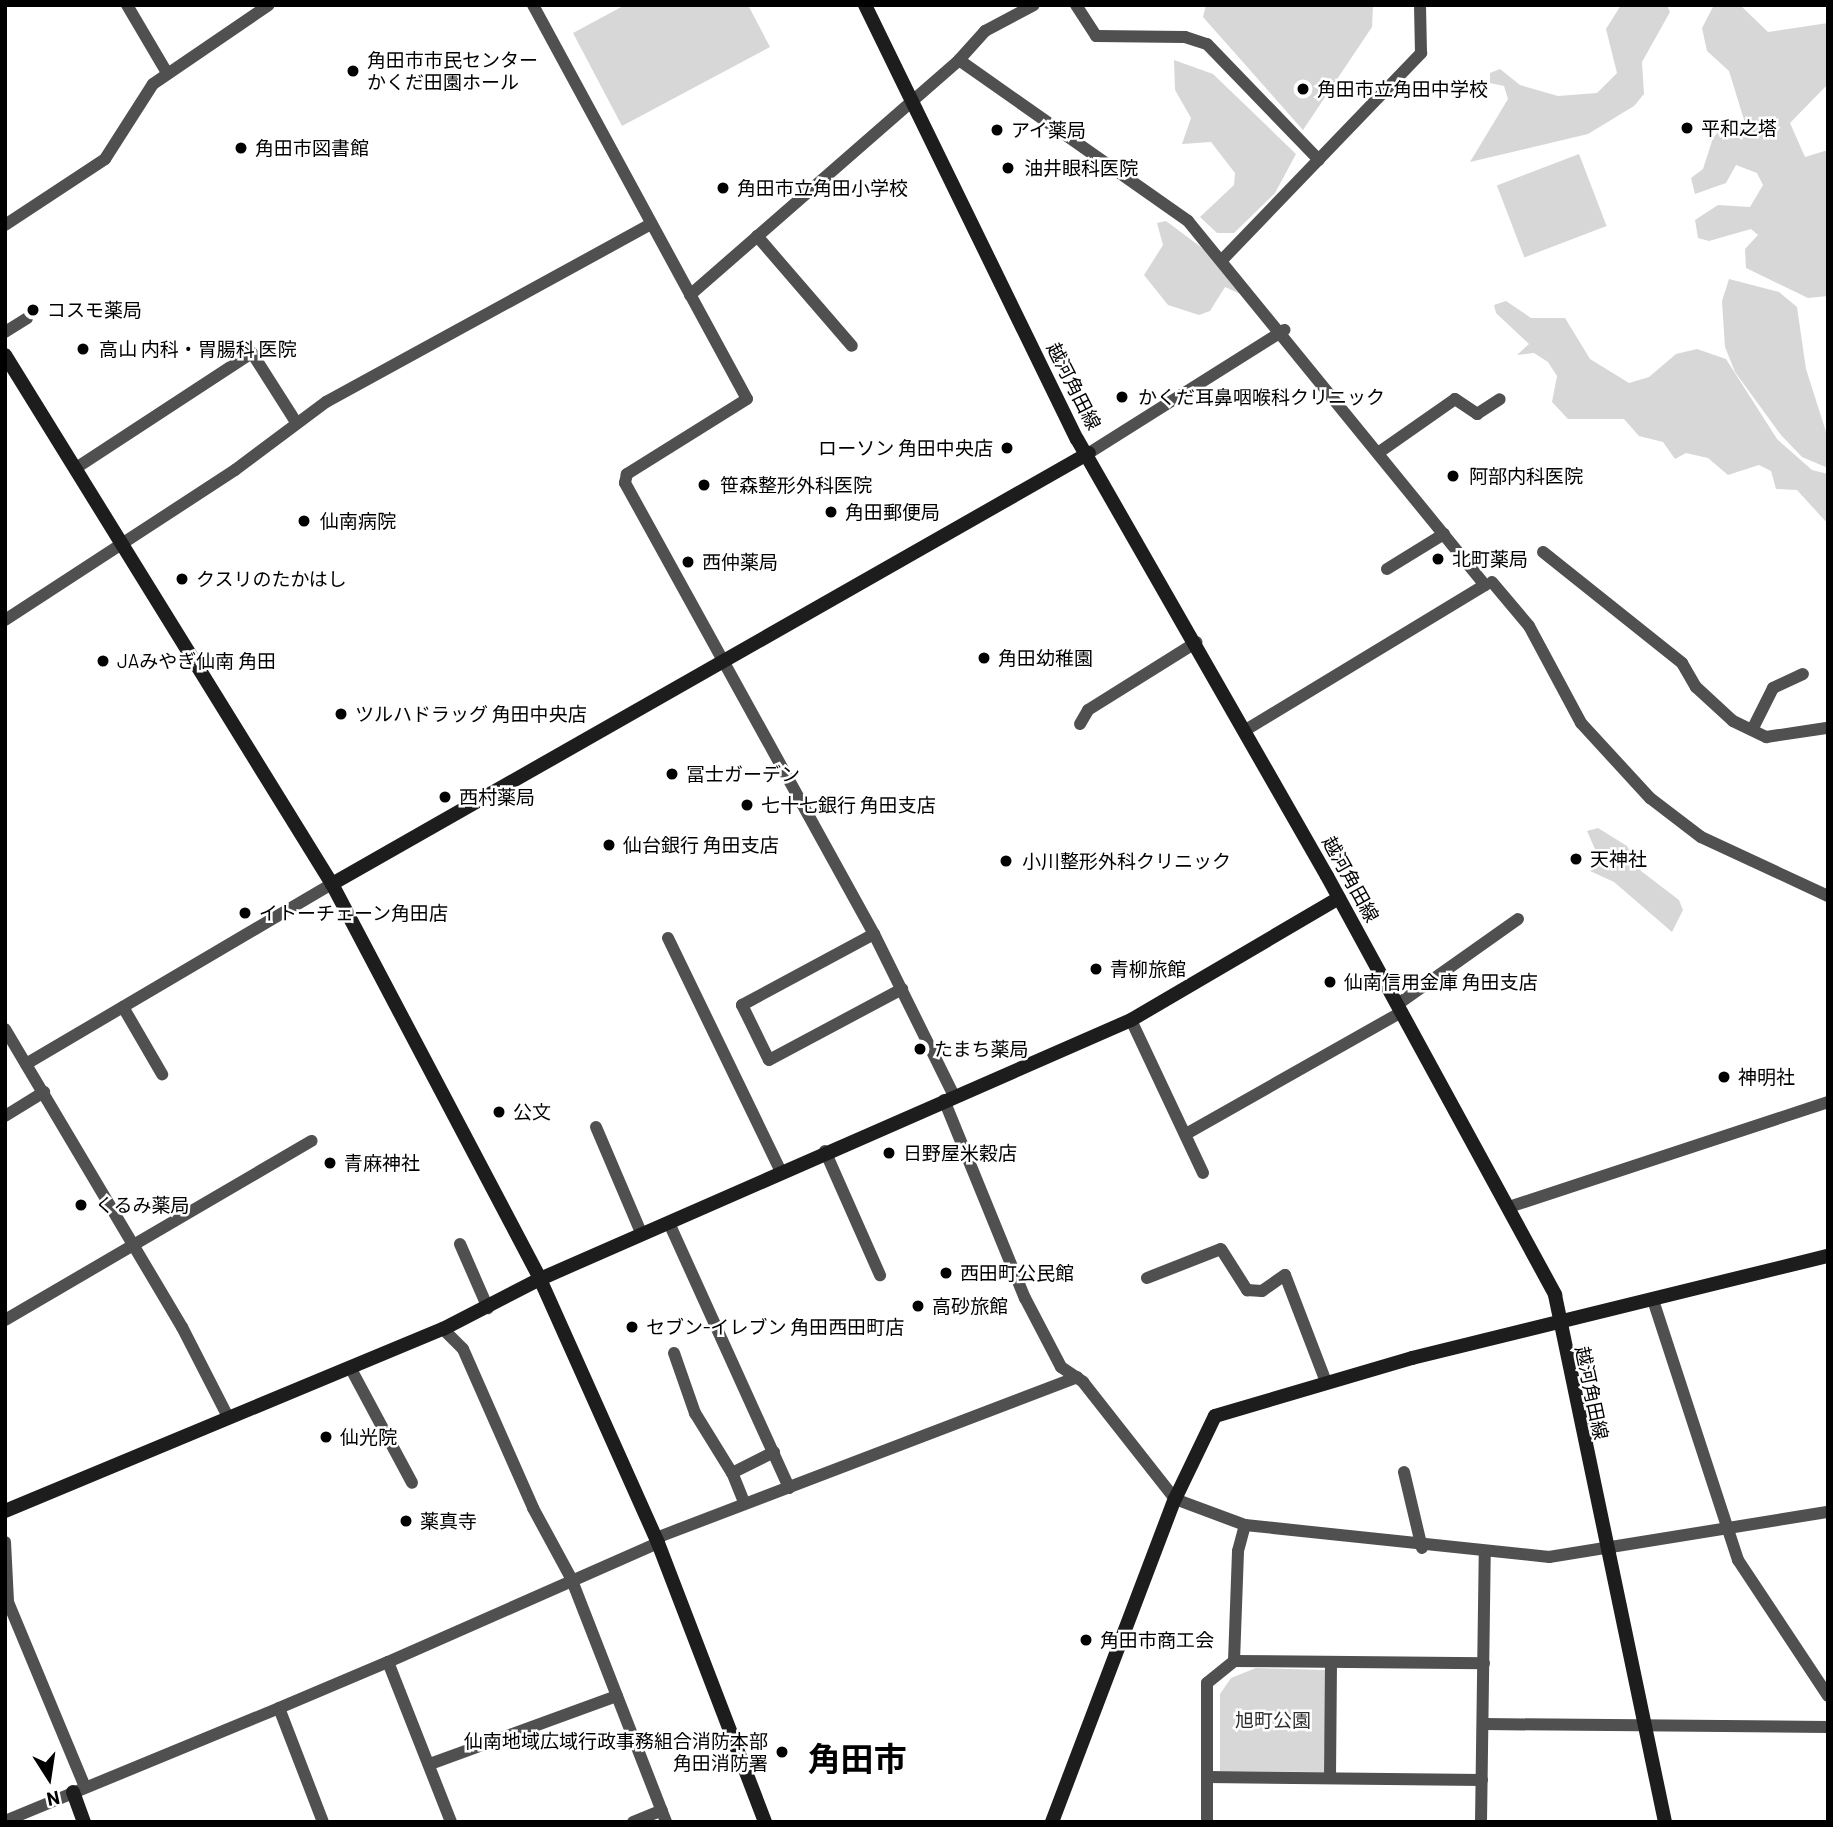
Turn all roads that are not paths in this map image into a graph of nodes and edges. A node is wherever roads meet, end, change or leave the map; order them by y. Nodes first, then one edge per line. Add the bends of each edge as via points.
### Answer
1 (127, 5) edge
2 (269, 5) edge
3 (533, 5) edge
4 (865, 5) edge
5 (1034, 5) edge
6 (1076, 5) edge
7 (1420, 5) edge
8 (959, 60) junction
9 (167, 73) junction
10 (914, 105) junction
11 (1319, 160) junction
12 (651, 224) junction
13 (5, 225) edge
14 (757, 236) junction
15 (1223, 259) junction
16 (690, 295) junction
17 (27, 318) dead end
18 (1284, 330) junction
19 (5, 332) edge
20 (852, 346) dead end
21 (5, 355) edge
22 (1500, 399) dead end
23 (296, 422) junction
24 (1089, 453) junction
25 (1378, 453) junction
26 (76, 468) junction
27 (1444, 534) junction
28 (123, 545) junction
29 (1543, 552) dead end
30 (1387, 569) dead end
31 (1492, 582) dead end
32 (5, 620) edge
33 (1197, 642) junction
34 (725, 662) junction
35 (1803, 674) dead end
36 (1080, 724) dead end
37 (1826, 728) dead end
38 (1752, 730) junction
39 (1244, 732) junction
40 (332, 884) junction
41 (1828, 896) edge
42 (1339, 898) junction
43 (1518, 919) dead end
44 (874, 934) junction
45 (668, 938) dead end
46 (902, 989) junction
47 (123, 1007) junction
48 (1400, 1008) junction
49 (1131, 1020) junction
50 (5, 1029) edge
51 (26, 1063) junction
52 (162, 1074) dead end
53 (44, 1092) junction
54 (949, 1098) junction
55 (1828, 1102) edge
56 (5, 1116) edge
57 (596, 1127) dead end
58 (1186, 1134) junction
59 (311, 1141) dead end
60 (825, 1151) junction
61 (781, 1172) junction
62 (1203, 1173) dead end
63 (1509, 1207) junction
64 (669, 1223) junction
65 (642, 1235) junction
66 (133, 1244) junction
67 (460, 1244) dead end
68 (1828, 1256) edge
69 (880, 1275) dead end
70 (1147, 1278) dead end
71 (540, 1279) junction
72 (1653, 1300) junction
73 (488, 1308) junction
74 (5, 1320) edge
75 (1557, 1322) junction
76 (443, 1329) junction
77 (674, 1353) dead end
78 (351, 1368) junction
79 (1077, 1377) junction
80 (1326, 1382) junction
81 (227, 1415) junction
82 (774, 1452) junction
83 (1404, 1472) dead end
84 (732, 1474) junction
85 (412, 1483) dead end
86 (789, 1488) junction
87 (1175, 1499) junction
88 (744, 1502) junction
89 (5, 1511) edge
90 (1828, 1512) edge
91 (1245, 1525) junction
92 (1728, 1529) junction
93 (657, 1540) junction
94 (5, 1542) edge
95 (1422, 1548) junction
96 (1607, 1548) junction
97 (1485, 1551) junction
98 (571, 1578) junction
99 (1234, 1661) junction
100 (388, 1662) junction
101 (1331, 1663) junction
102 (1484, 1663) junction
103 (617, 1696) junction
104 (1828, 1696) edge
105 (279, 1708) junction
106 (1483, 1724) junction
107 (1645, 1724) junction
108 (1828, 1727) edge
109 (430, 1764) junction
110 (1207, 1777) junction
111 (1330, 1777) junction
112 (1482, 1780) junction
113 (79, 1789) junction
114 (664, 1816) edge
115 (319, 1820) edge
116 (5, 1821) edge
117 (85, 1822) edge
118 (451, 1822) edge
119 (632, 1822) edge
120 (765, 1822) edge
121 (1052, 1822) edge
122 (1207, 1822) edge
123 (1481, 1822) edge
124 (1665, 1822) edge

1 - 9 street
2 - 9 street
3 - 12 street
4 - 10 street, 越河角田線
5 - 8 street via 985,31
6 - 11 street via 1096,36 1185,37 1207,44
7 - 11 street via 1421,53
8 - 10 street
8 - 15 street via 1188,221
9 - 13 street via 142,98 105,159
10 - 14 street
10 - 24 street, 越河角田線
11 - 15 street
12 - 16 street
12 - 23 street
14 - 16 street
14 - 20 street
15 - 18 street
16 - 34 street via 746,405 627,474 625,483
17 - 19 street
18 - 24 street
18 - 25 street
21 - 26 street
22 - 25 street via 1477,414 1455,399
23 - 26 street via 252,353
23 - 28 street
24 - 33 street, 越河角田線
24 - 34 street
25 - 27 street
26 - 28 street
27 - 30 street
27 - 39 street via 1485,585
28 - 32 street
28 - 40 street
29 - 38 street via 1682,663 1722,713
31 - 41 street via 1529,626 1581,723 1650,798 1701,837
33 - 36 street via 1088,710
33 - 39 street, 越河角田線
34 - 40 street
34 - 44 street
35 - 38 street via 1773,688
37 - 38 street via 1766,737
39 - 42 street, 越河角田線
40 - 47 street
40 - 71 street
42 - 48 street, 越河角田線
42 - 49 street
43 - 48 street
44 - 46 street
44 - 46 street via 742,1005 769,1060
45 - 61 street
46 - 54 street
47 - 51 street
47 - 52 street
48 - 58 street
48 - 63 street, 越河角田線
49 - 54 street
49 - 58 street
50 - 51 street
51 - 53 street
53 - 56 street
53 - 66 street
54 - 60 street
54 - 79 street via 1025,1298 1061,1367
55 - 63 street
57 - 65 street
58 - 62 street
59 - 66 street
60 - 61 street
60 - 69 street
61 - 64 street
63 - 75 street, 越河角田線 via 1555,1295
64 - 65 street
64 - 82 street
65 - 71 street
66 - 74 street
66 - 81 street
67 - 73 street
68 - 72 street
70 - 80 street via 1221,1249 1247,1290 1262,1291 1285,1275
71 - 73 street
71 - 93 street
72 - 75 street
72 - 92 street
73 - 76 street
75 - 80 street
75 - 96 street, 越河角田線
76 - 78 street
76 - 98 street via 463,1349 533,1508
77 - 84 street via 695,1413
78 - 81 street
78 - 85 street
79 - 86 street
79 - 87 street
80 - 87 street via 1215,1416
81 - 89 street
82 - 84 street
82 - 86 street
83 - 95 street
84 - 88 street
86 - 88 street
87 - 91 street
87 - 121 street
88 - 93 street
90 - 92 street
91 - 95 street
91 - 99 street via 1238,1551
92 - 96 street
92 - 104 street via 1738,1560
93 - 98 street
93 - 120 street
94 - 113 street via 8,1602
95 - 97 street
96 - 97 street via 1549,1557
96 - 107 street, 越河角田線
97 - 102 street
98 - 100 street
98 - 103 street
99 - 101 street
99 - 110 street via 1207,1683
100 - 105 street
100 - 109 street
101 - 102 street
101 - 111 street
102 - 106 street
103 - 109 street
103 - 114 street
105 - 113 street
105 - 115 street
106 - 107 street
106 - 112 street
107 - 108 street
107 - 124 street, 越河角田線
109 - 118 street
110 - 111 street
110 - 122 street
111 - 112 street
112 - 123 street
113 - 116 street
113 - 117 street
114 - 119 street

